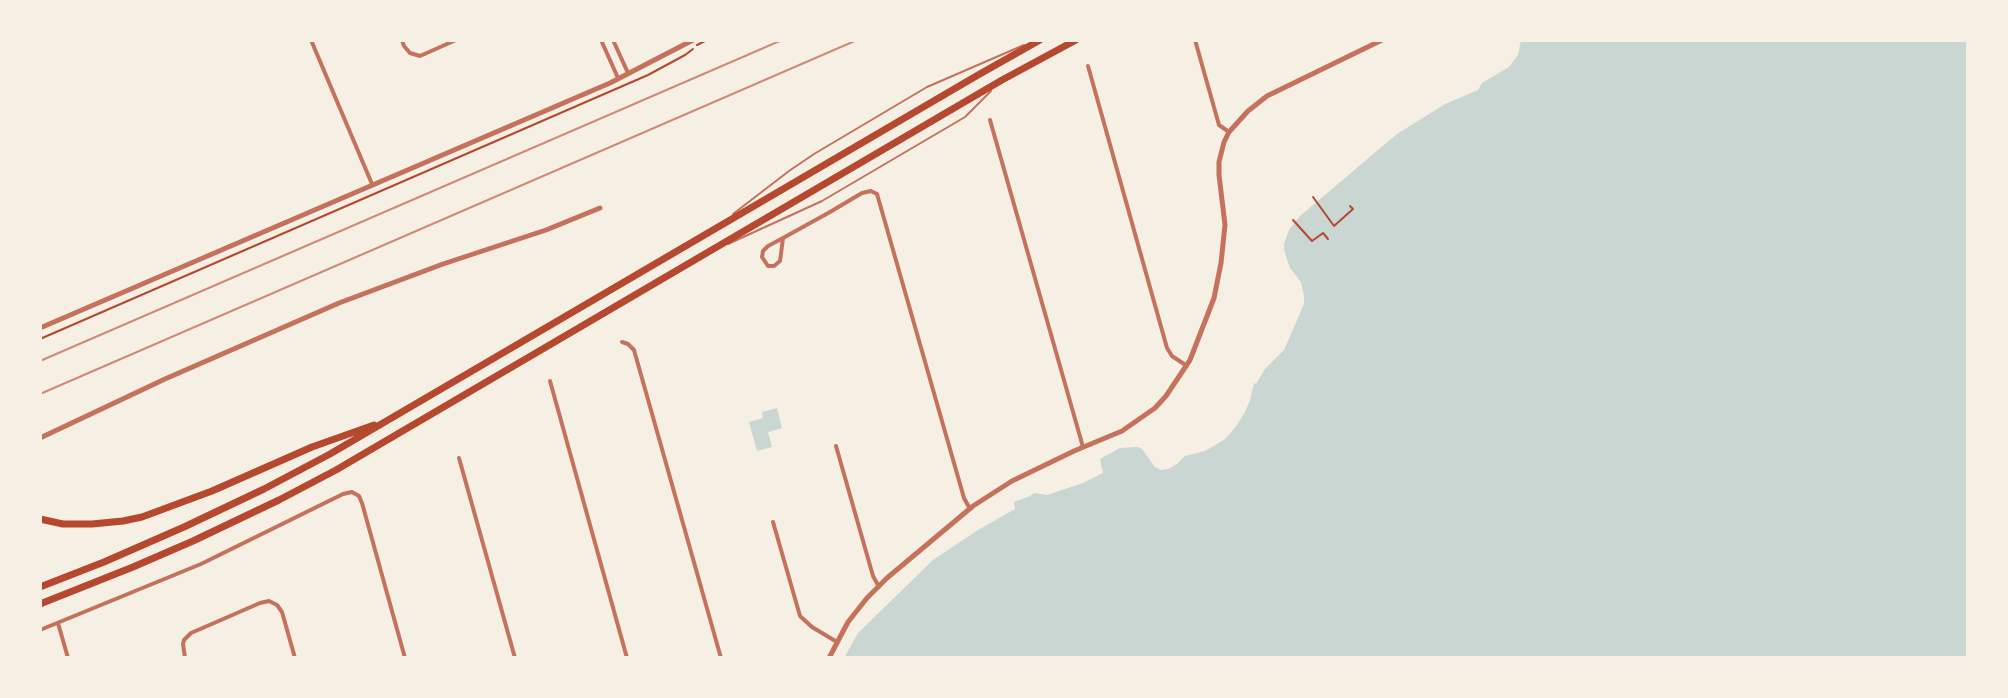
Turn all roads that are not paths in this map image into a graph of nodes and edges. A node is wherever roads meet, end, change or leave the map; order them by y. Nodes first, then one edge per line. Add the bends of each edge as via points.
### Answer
1 (311, 40) edge
2 (402, 40) edge
3 (456, 40) edge
4 (601, 40) edge
5 (613, 40) edge
6 (693, 40) edge
7 (1038, 40) edge
8 (1076, 40) edge
9 (1195, 40) edge
10 (1382, 40) edge
11 (1088, 66) dead end
12 (628, 73) junction
13 (618, 78) junction
14 (1002, 80) junction
15 (990, 120) dead end
16 (1229, 132) junction
17 (372, 184) junction
18 (600, 208) dead end
19 (714, 230) junction
20 (783, 238) junction
21 (698, 258) junction
22 (42, 330) edge
23 (622, 342) dead end
24 (1187, 366) junction
25 (550, 381) dead end
26 (391, 419) junction
27 (40, 438) edge
28 (836, 446) dead end
29 (1083, 447) junction
30 (459, 458) dead end
31 (970, 509) junction
32 (40, 519) edge
33 (773, 522) dead end
34 (40, 587) edge
35 (879, 587) junction
36 (40, 604) edge
37 (58, 623) junction
38 (40, 630) edge
39 (837, 642) junction
40 (68, 658) edge
41 (185, 658) edge
42 (295, 658) edge
43 (405, 658) edge
44 (515, 658) edge
45 (627, 658) edge
46 (721, 658) edge
47 (829, 658) edge

1 - 17 street
2 - 3 street via 410,53 420,56
4 - 13 street
5 - 12 street
6 - 12 street
7 - 19 highway
7 - 19 lane via 927,87 789,171
8 - 14 highway
9 - 16 street via 1219,125
10 - 16 street via 1267,96
11 - 24 street via 1167,348
12 - 13 street
13 - 17 street
14 - 21 highway
14 - 21 lane via 965,117 822,201
15 - 29 street
16 - 24 street via 1219,162 1225,225 1218,279
17 - 22 street
18 - 27 street via 339,303
19 - 26 highway
20 - 20 street via 762,253 768,266 780,261
20 - 31 street via 862,193 877,194
21 - 36 highway via 279,500
23 - 46 street via 634,350
24 - 29 street via 1155,408 1116,434
25 - 45 street
26 - 32 highway via 142,517 92,524
26 - 34 highway via 223,509
28 - 35 street
29 - 31 street via 1003,486
30 - 44 street
31 - 35 street
33 - 39 street via 800,616
35 - 39 street via 854,613
37 - 38 street
37 - 40 street
37 - 43 street via 188,570 354,492 362,503
39 - 47 street
41 - 42 street via 184,640 191,633 269,601 282,612

